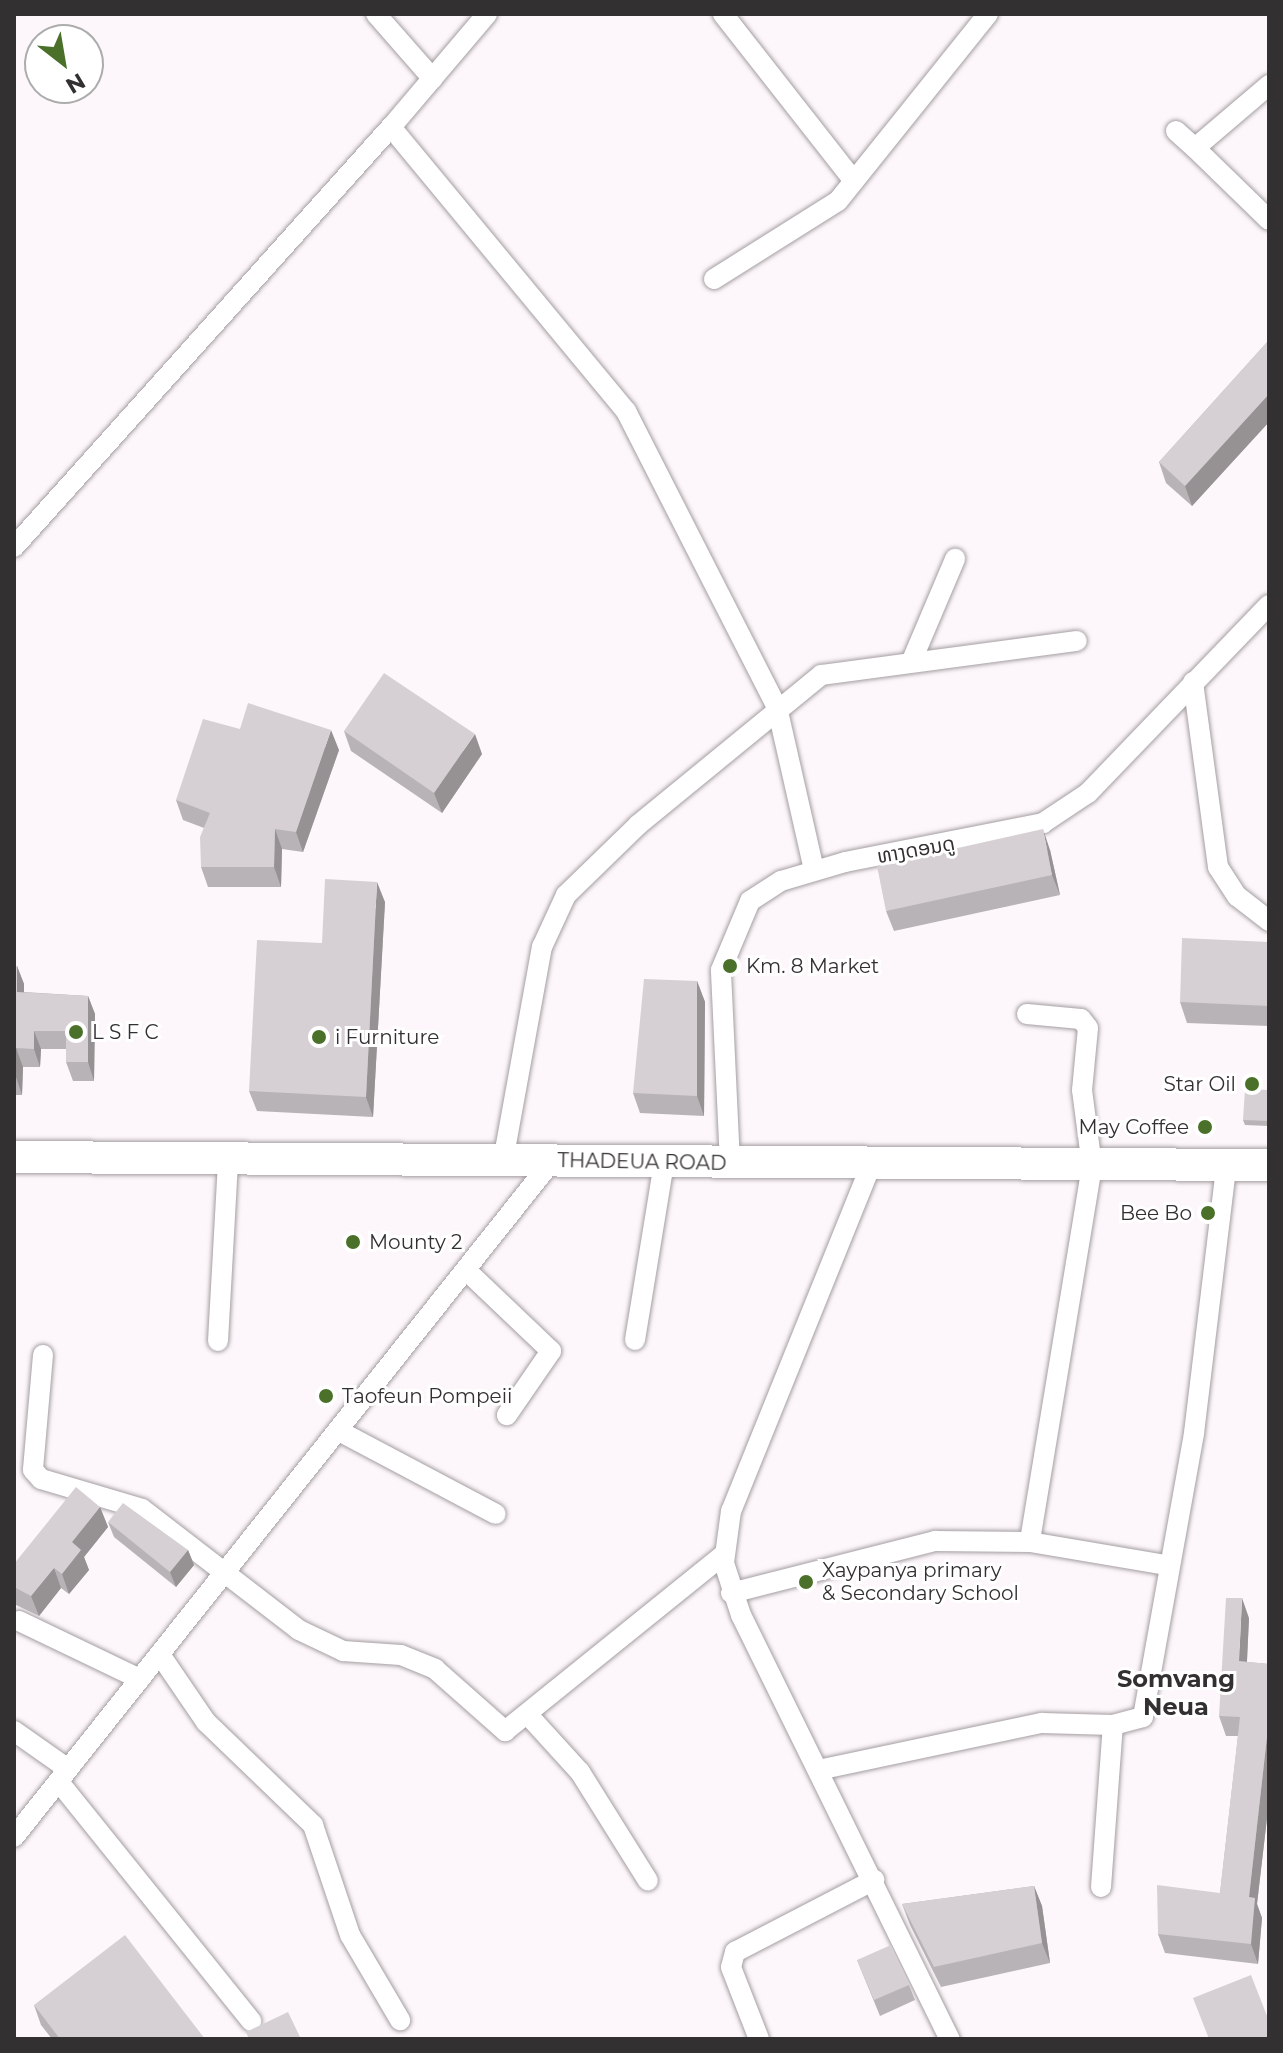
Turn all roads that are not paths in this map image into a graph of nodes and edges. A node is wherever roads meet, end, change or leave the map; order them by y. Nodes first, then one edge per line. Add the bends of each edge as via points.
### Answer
1 (376, 14) edge
2 (487, 14) edge
3 (723, 14) edge
4 (988, 14) edge
5 (433, 79) junction
6 (1269, 85) edge
7 (391, 127) junction
8 (1176, 131) dead end
9 (1195, 148) junction
10 (854, 181) junction
11 (1269, 220) edge
12 (714, 279) dead end
13 (14, 547) edge
14 (955, 559) dead end
15 (1269, 605) edge
16 (1077, 641) dead end
17 (913, 658) junction
18 (1193, 682) junction
19 (777, 707) junction
20 (814, 870) junction
21 (1269, 921) edge
22 (1027, 1014) dead end
23 (14, 1157) edge
24 (228, 1160) junction
25 (503, 1161) junction
26 (552, 1161) junction
27 (664, 1163) junction
28 (730, 1163) junction
29 (871, 1165) junction
30 (1269, 1165) edge
31 (1092, 1166) junction
32 (1226, 1167) junction
33 (467, 1271) junction
34 (635, 1340) dead end
35 (218, 1341) dead end
36 (43, 1355) dead end
37 (507, 1415) dead end
38 (341, 1432) junction
39 (496, 1514) dead end
40 (1030, 1542) junction
41 (724, 1554) junction
42 (1166, 1565) junction
43 (226, 1578) junction
44 (731, 1593) junction
45 (19, 1621) dead end
46 (161, 1656) junction
47 (140, 1679) junction
48 (529, 1716) junction
49 (1113, 1725) junction
50 (14, 1731) edge
51 (823, 1769) junction
52 (64, 1776) junction
53 (14, 1837) edge
54 (874, 1880) junction
55 (648, 1881) dead end
56 (1101, 1887) dead end
57 (400, 2020) dead end
58 (251, 2021) dead end
59 (759, 2039) edge
60 (950, 2039) edge

1 - 5 street
2 - 5 street
3 - 10 street
4 - 10 street
5 - 7 street
6 - 9 street
7 - 13 street
7 - 19 street via 626,411
8 - 9 street
9 - 11 street
10 - 12 street via 822,216
14 - 17 street
15 - 18 street, ທາງດອນດູ
16 - 17 street
17 - 19 street via 844,667
18 - 20 street, ທາງດອນດູ via 1088,793 1043,823
18 - 21 street via 1218,867 1237,896
19 - 20 street
19 - 25 street via 566,895 542,947
20 - 28 street, ທາງດອນດູ via 750,901 727,945 720,995
22 - 31 street via 1081,1019 1088,1028 1082,1090
23 - 24 main road, THADEUA ROAD
24 - 25 main road, THADEUA ROAD
24 - 35 street
25 - 26 main road, THADEUA ROAD
26 - 27 main road, THADEUA ROAD
26 - 33 street
27 - 28 main road, THADEUA ROAD
27 - 34 street
28 - 29 main road, THADEUA ROAD
29 - 31 main road, THADEUA ROAD
29 - 41 street via 731,1511
30 - 32 main road, THADEUA ROAD
31 - 32 main road, THADEUA ROAD
31 - 40 street
32 - 42 street via 1214,1298
33 - 37 street via 551,1351
33 - 38 street
36 - 43 street via 33,1470 41,1479 142,1509
38 - 39 street
38 - 43 street
40 - 42 street
40 - 44 street via 898,1546
41 - 44 street
41 - 48 street via 543,1696
42 - 49 street via 1143,1717
43 - 46 street
43 - 48 street via 329,1647 401,1655 435,1669 505,1731
44 - 51 street
45 - 47 street
46 - 47 street
46 - 57 street via 206,1722 313,1825 350,1935
47 - 52 street
48 - 55 street via 580,1772
49 - 51 street via 1042,1723
49 - 56 street
50 - 52 street
51 - 54 street
52 - 53 street
52 - 58 street
54 - 59 street via 735,1952 731,1967
54 - 60 street

